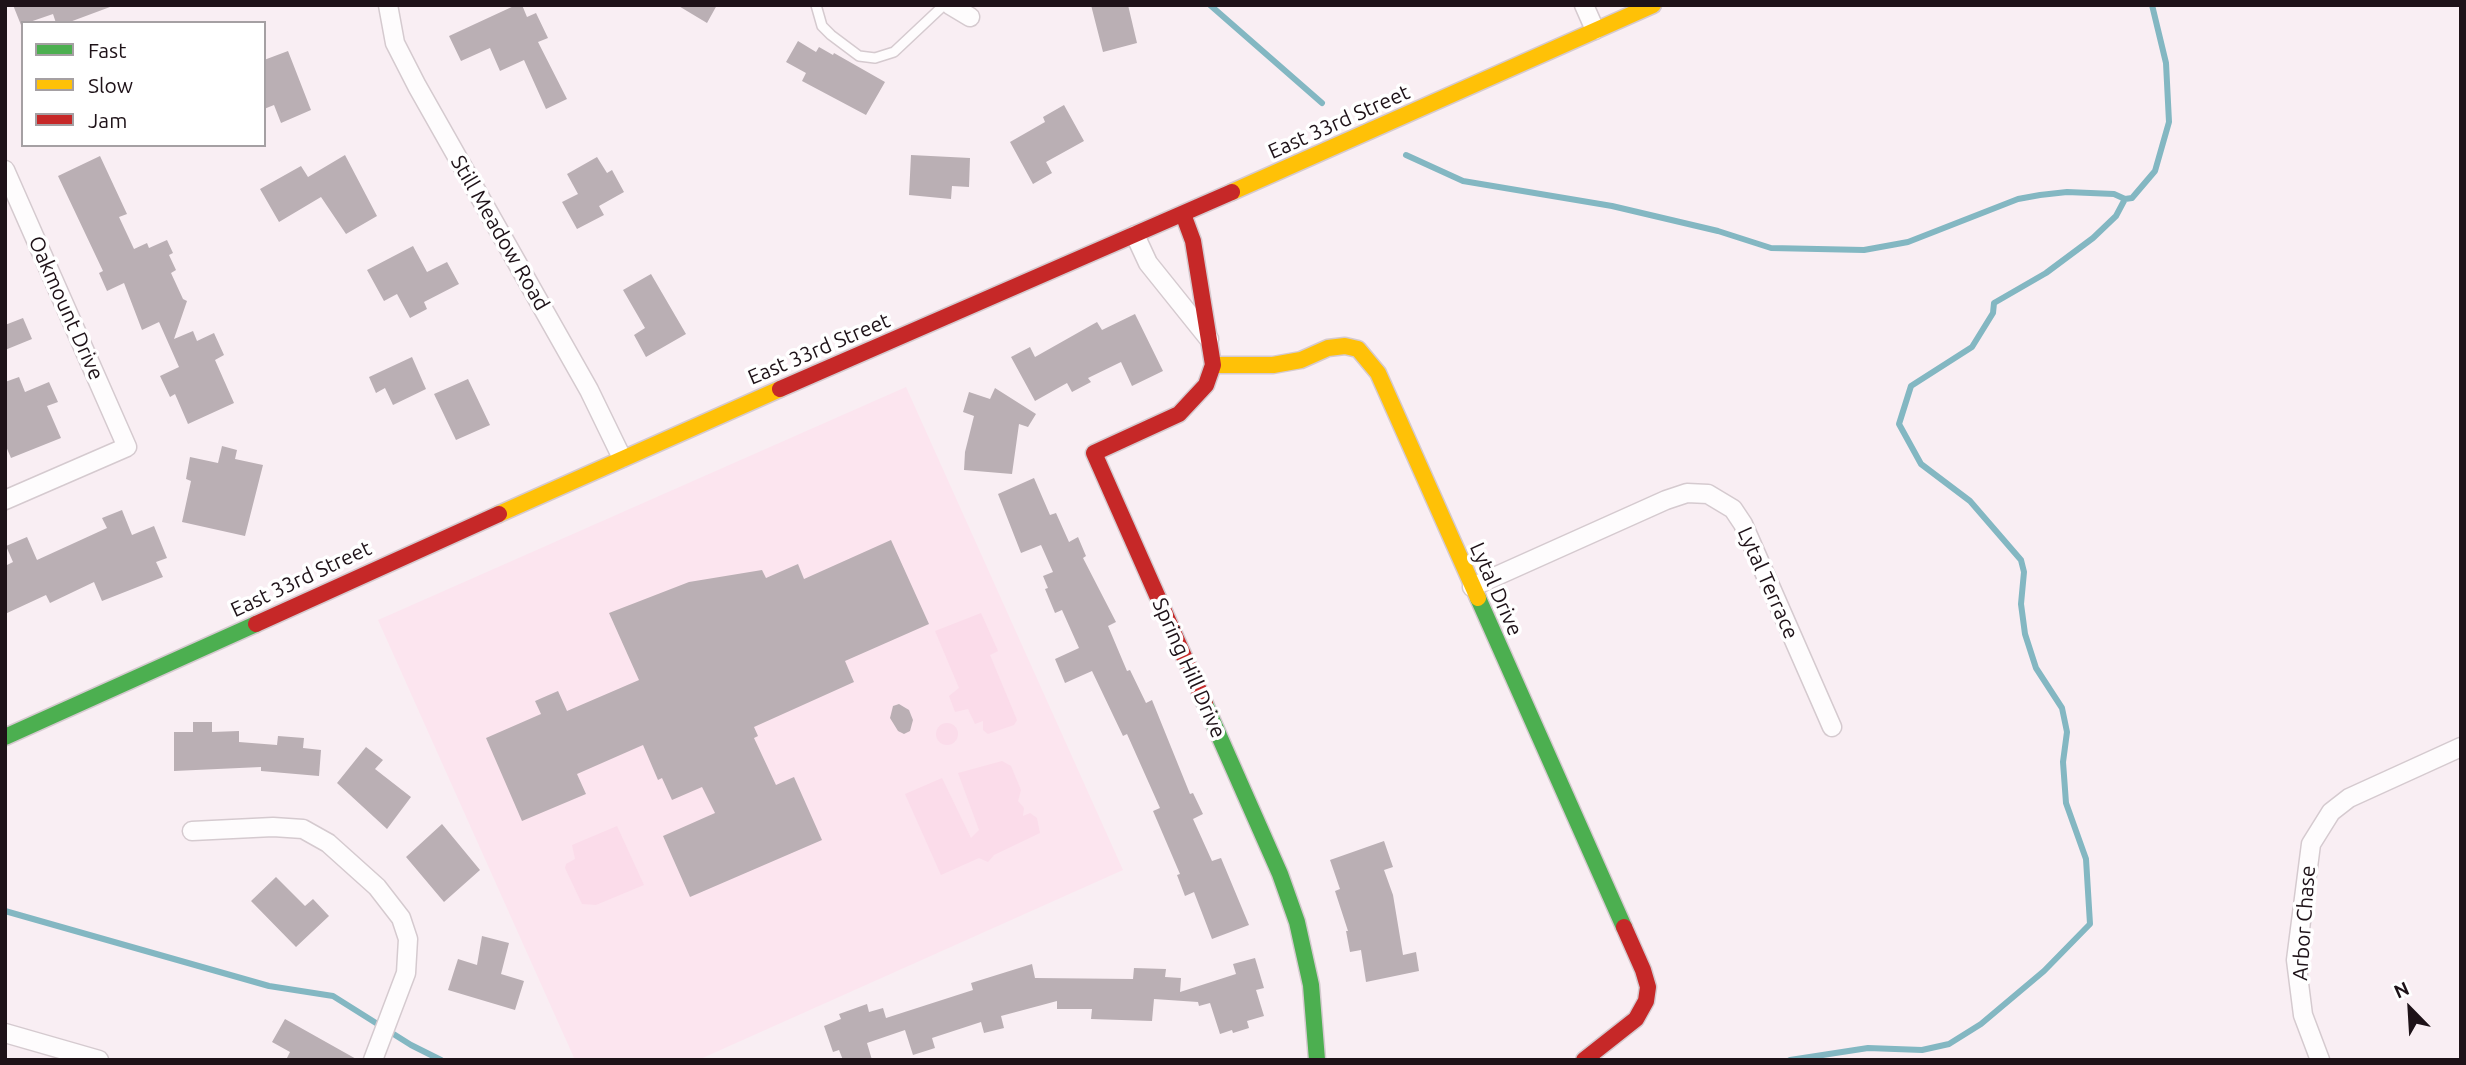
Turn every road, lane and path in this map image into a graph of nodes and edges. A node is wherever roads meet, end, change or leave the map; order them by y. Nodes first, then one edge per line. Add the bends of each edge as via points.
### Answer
1 (387, 5) edge
2 (816, 5) edge
3 (944, 5) edge
4 (950, 5) edge
5 (1584, 5) edge
6 (1653, 5) edge
7 (970, 18) dead end
8 (1595, 30) junction
9 (5, 170) edge
10 (1183, 214) junction
11 (1135, 235) junction
12 (1209, 339) junction
13 (1213, 365) junction
14 (622, 458) junction
15 (5, 500) edge
16 (1472, 587) junction
17 (1832, 727) dead end
18 (5, 737) edge
19 (2461, 747) edge
20 (192, 831) dead end
21 (5, 1033) edge
22 (99, 1060) edge
23 (373, 1060) edge
24 (1317, 1060) edge
25 (1584, 1060) edge
26 (2320, 1060) edge

1 - 14 street, Still Meadow Road via 394,43
2 - 3 lane via 822,26 831,35 859,56 875,58 894,52
4 - 7 street
5 - 8 street
6 - 8 street, East 33rd Street
8 - 10 street, East 33rd Street
9 - 15 street, Oakmount Drive via 127,447
10 - 11 street, East 33rd Street
10 - 12 street via 1193,241
11 - 12 street via 1148,263
11 - 14 street, East 33rd Street
12 - 13 street
13 - 16 street, Lytal Drive via 1273,365 1336,346 1358,349 1378,373
13 - 24 street, Spring Hill Drive via 1206,385 1179,414 1094,453 1280,874 1311,985
14 - 18 street, East 33rd Street
16 - 17 street, Lytal Terrace via 1666,500 1687,493 1707,494 1733,509 1742,524
16 - 25 street, Lytal Drive via 1648,987 1636,1020
19 - 26 street, Arbor Chase via 2349,798 2319,828 2307,861 2296,960 2303,1015
20 - 23 street via 303,829 328,844 377,887 401,918 408,939 406,974
21 - 22 street

